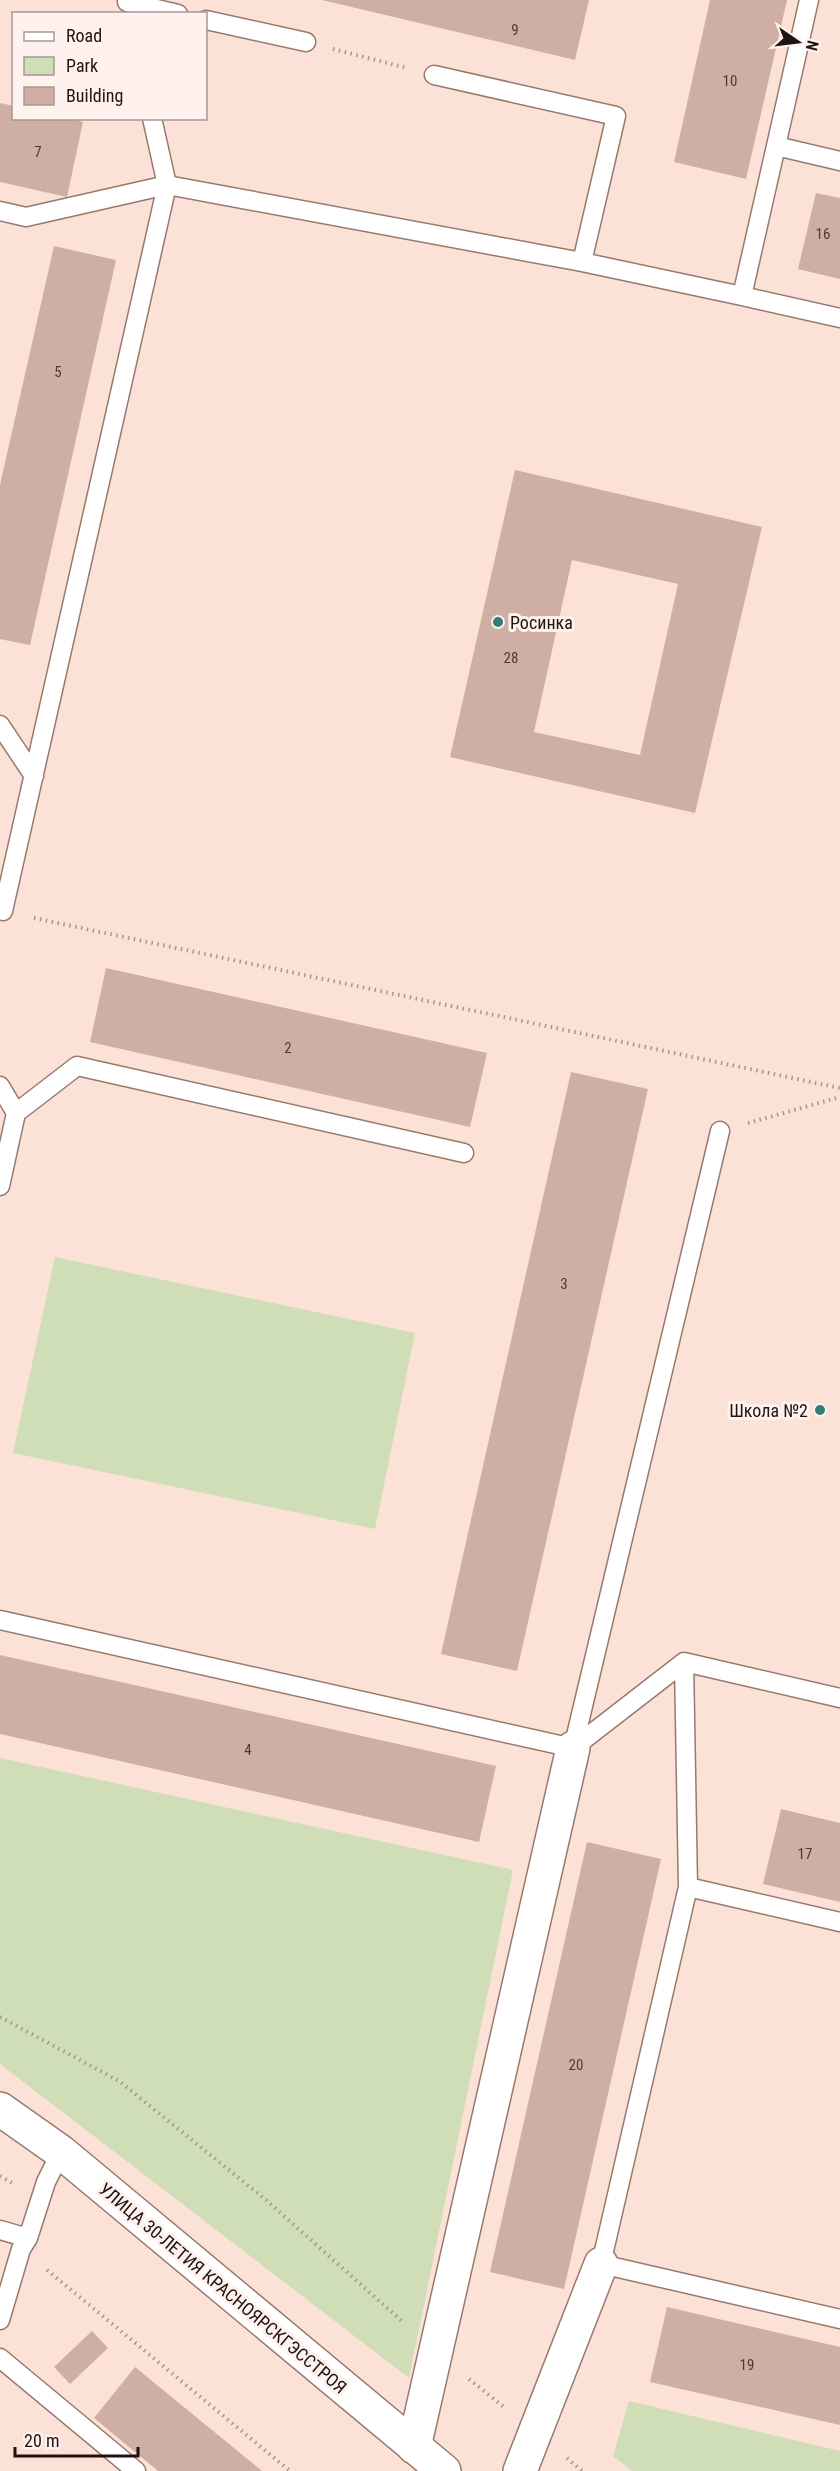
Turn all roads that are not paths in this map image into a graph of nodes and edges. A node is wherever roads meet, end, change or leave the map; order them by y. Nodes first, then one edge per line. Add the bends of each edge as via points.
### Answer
1 (809, 0) edge
2 (127, 5) edge
3 (167, 12) edge
4 (207, 20) edge
5 (306, 42) road end
6 (434, 75) road end
7 (152, 120) edge
8 (776, 146) junction
9 (840, 160) edge
10 (167, 185) junction
11 (0, 211) edge
12 (582, 262) junction
13 (742, 296) junction
14 (840, 318) edge
15 (0, 725) edge
16 (34, 776) junction
17 (2, 911) edge
18 (0, 1086) edge
19 (16, 1113) junction
20 (720, 1131) road end
21 (464, 1153) dead end
22 (0, 1186) edge
23 (0, 1620) edge
24 (684, 1662) junction
25 (840, 1698) edge
26 (573, 1748) junction
27 (688, 1887) junction
28 (840, 1922) edge
29 (0, 2109) edge
30 (61, 2152) junction
31 (0, 2230) edge
32 (24, 2243) junction
33 (601, 2264) junction
34 (840, 2319) edge
35 (0, 2320) edge
36 (0, 2358) edge
37 (414, 2447) junction
38 (136, 2471) edge
39 (444, 2471) edge
40 (520, 2471) edge

1 - 8 lane
2 - 3 lane
4 - 5 lane
6 - 12 lane via 616,116
7 - 10 lane
8 - 9 lane
8 - 13 lane
10 - 11 lane via 26,217
10 - 12 lane
10 - 16 lane
12 - 13 lane
13 - 14 lane
15 - 16 lane
16 - 17 lane
18 - 19 lane
19 - 21 lane via 77,1066
19 - 22 lane
20 - 26 lane
23 - 26 lane
24 - 25 lane
24 - 26 lane
24 - 27 lane
26 - 37 street
27 - 28 lane
27 - 33 lane
29 - 30 street, УЛИЦА 30-ЛЕТИЯ КРАСНОЯРСКГЭССТРОЯ
30 - 32 lane
30 - 37 street, УЛИЦА 30-ЛЕТИЯ КРАСНОЯРСКГЭССТРОЯ
31 - 32 lane
32 - 35 lane
33 - 34 lane
33 - 40 street
36 - 38 lane
37 - 39 street, УЛИЦА 30-ЛЕТИЯ КРАСНОЯРСКГЭССТРОЯ

